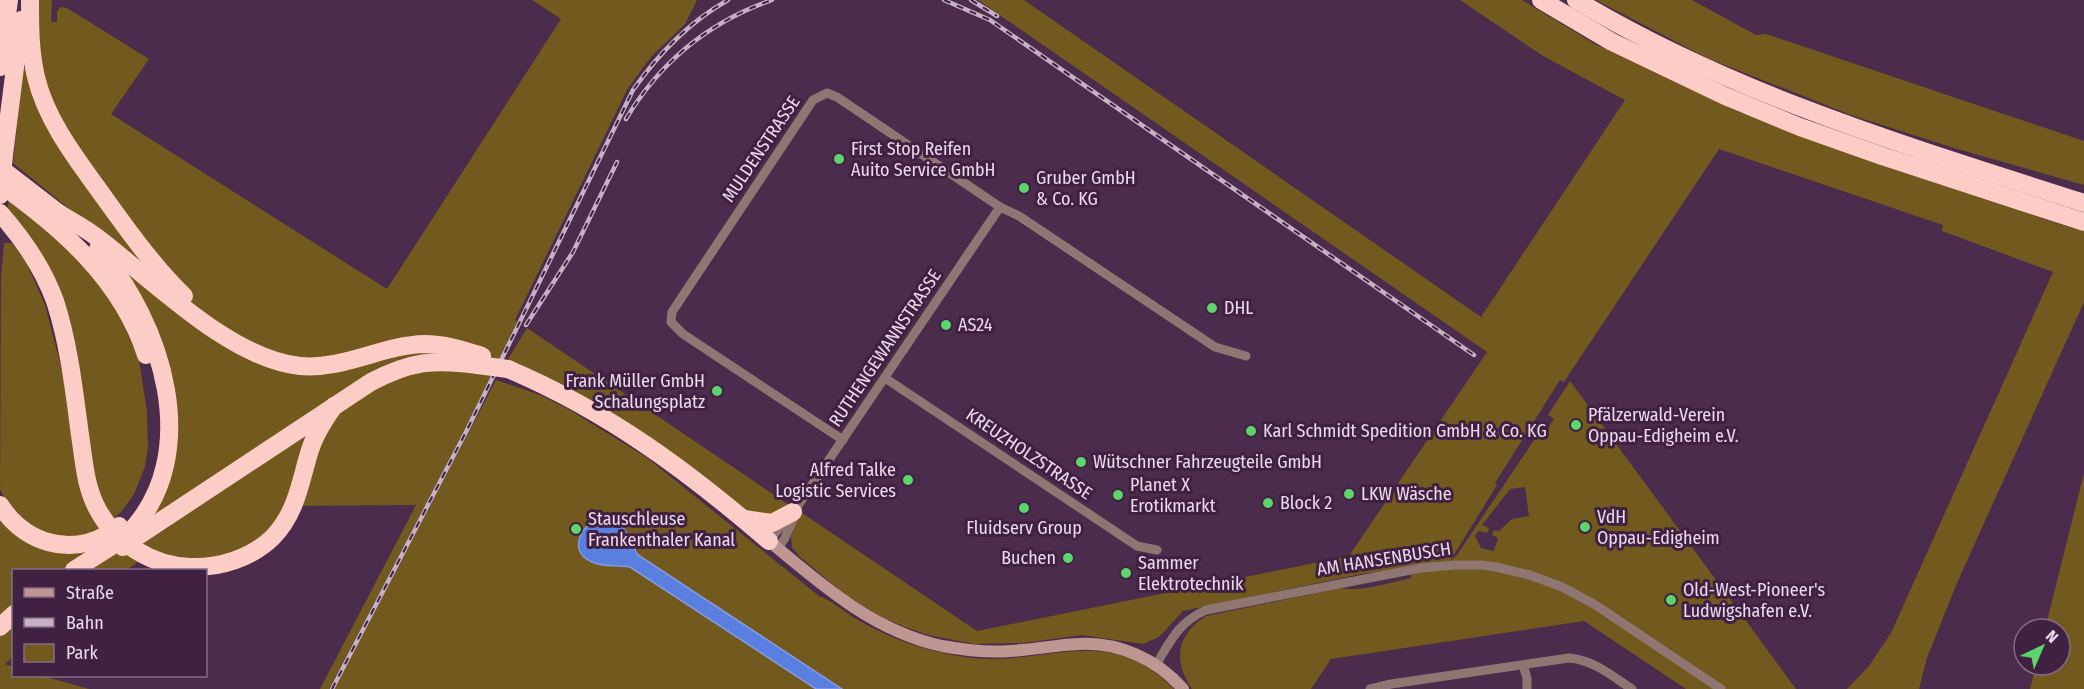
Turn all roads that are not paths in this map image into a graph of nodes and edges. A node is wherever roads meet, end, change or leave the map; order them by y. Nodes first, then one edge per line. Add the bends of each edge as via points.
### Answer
1 (9, 0) edge
2 (24, 0) edge
3 (30, 0) edge
4 (1541, 0) edge
5 (1576, 0) edge
6 (0, 67) edge
7 (2, 162) edge
8 (0, 184) edge
9 (0, 195) edge
10 (2084, 203) edge
11 (1000, 207) junction
12 (0, 213) edge
13 (60, 214) junction
14 (2084, 222) edge
15 (224, 335) junction
16 (1246, 356) dead end
17 (480, 361) junction
18 (885, 378) junction
19 (334, 406) junction
20 (843, 440) junction
21 (0, 505) edge
22 (795, 509) junction
23 (744, 519) junction
24 (122, 537) junction
25 (773, 544) junction
26 (1157, 550) dead end
27 (76, 569) edge
28 (12, 616) edge
29 (0, 627) edge
30 (1156, 665) junction
31 (1523, 665) junction
32 (1427, 684) edge
33 (1392, 686) edge
34 (1183, 689) edge
35 (1370, 689) edge
36 (1527, 689) edge
37 (1632, 689) edge
38 (1721, 689) edge

1 - 6 highway
2 - 7 highway
3 - 15 highway via 31,53 36,79 52,120 158,268
4 - 14 highway via 1612,42 1800,127
5 - 10 highway via 1744,86 1868,132
7 - 9 highway, bridge
7 - 13 highway
8 - 24 highway via 57,228 94,264 119,299 144,346 156,400 156,445 147,487 130,514
11 - 16 street, MULDENSTRASSE via 1215,347
11 - 18 street, RUTHENGEWANNSTRASSE
11 - 20 street, MULDENSTRASSE via 837,97 827,93 813,100 672,312 671,322 683,334
12 - 19 highway via 30,252 54,300 67,346 84,464 93,499 107,525 139,553 164,563 216,566 263,546 295,506 318,431
13 - 15 highway via 98,238
13 - 24 highway via 93,244 130,292 148,326 165,380 165,468 149,509
15 - 17 highway via 263,357 302,366 345,362 424,344 459,349
17 - 19 highway via 410,365 371,382
17 - 23 highway via 508,369 588,407 676,466
18 - 20 street, RUTHENGEWANNSTRASSE
18 - 26 street, KREUZHOLZSTRASSE via 1137,546
19 - 24 highway
20 - 22 street, RUTHENGEWANNSTRASSE
21 - 24 highway via 28,534 54,544
22 - 23 highway via 772,523
22 - 25 street, RUTHENGEWANNSTRASSE
23 - 25 highway
24 - 27 highway
25 - 30 street via 856,610 914,638 941,646 986,651 1098,644 1130,652
28 - 29 highway
30 - 34 street
30 - 38 street, AM HANSENBUSCH via 1179,628 1206,610 1421,568 1481,565 1530,575 1562,587
31 - 32 street
31 - 36 street
31 - 37 street via 1580,659
32 - 33 street
33 - 35 street

